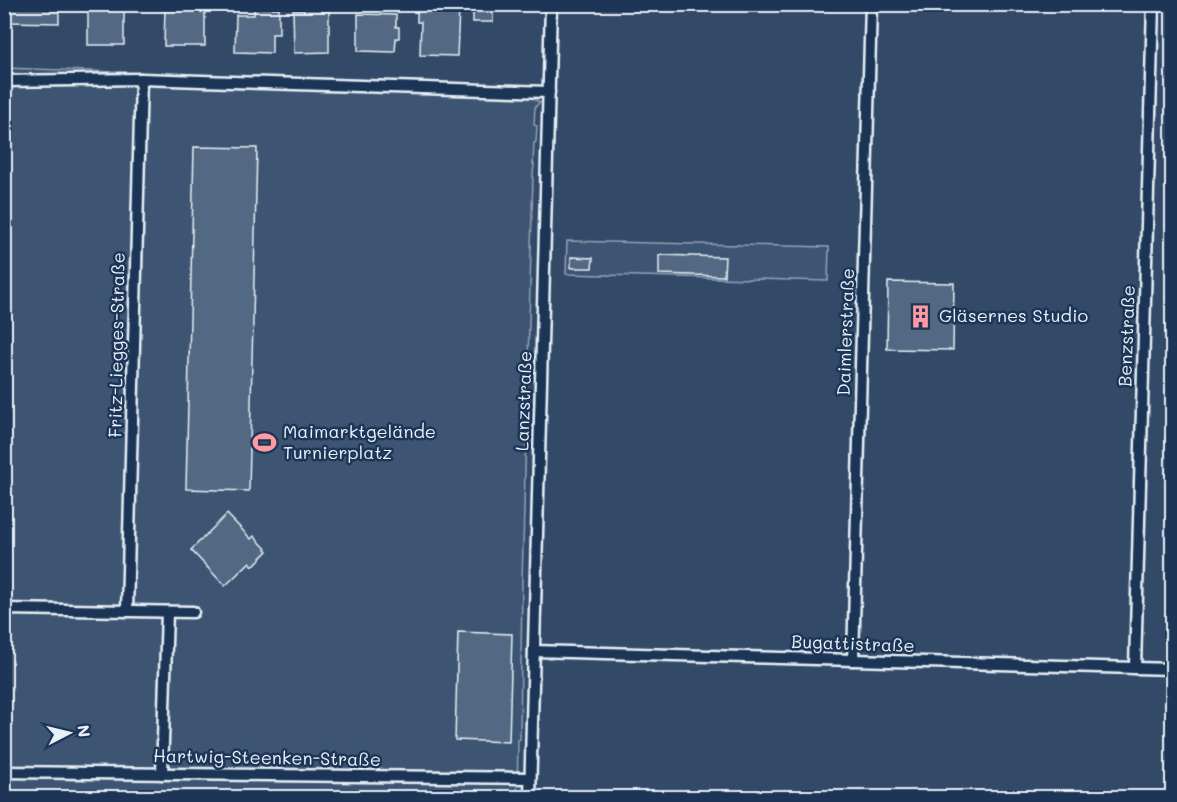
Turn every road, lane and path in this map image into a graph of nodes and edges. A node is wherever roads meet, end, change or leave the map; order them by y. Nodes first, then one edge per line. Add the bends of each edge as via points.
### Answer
1 (551, 4) edge
2 (871, 4) edge
3 (1153, 4) edge
4 (141, 79) junction
5 (4, 81) edge
6 (549, 92) junction
7 (4, 609) edge
8 (127, 611) junction
9 (167, 612) junction
10 (193, 612) dead end
11 (534, 651) junction
12 (853, 660) junction
13 (1135, 668) junction
14 (1173, 669) edge
15 (4, 772) edge
16 (162, 774) junction
17 (530, 778) junction
18 (530, 798) edge

1 - 6 lane, Lanzstraße
2 - 12 lane, Daimlerstraße
3 - 13 lane, Benzstraße
4 - 5 lane
4 - 6 lane
4 - 8 lane, Fritz-Liegges-Straße
6 - 11 lane, Lanzstraße
7 - 8 lane
8 - 9 lane
9 - 10 lane
9 - 16 lane
11 - 12 lane, Bugattistraße
11 - 17 lane, Lanzstraße
12 - 13 lane, Bugattistraße
13 - 14 lane, Bugattistraße
15 - 16 lane, Hartwig-Steenken-Straße
16 - 17 lane, Hartwig-Steenken-Straße
17 - 18 lane, Lanzstraße

